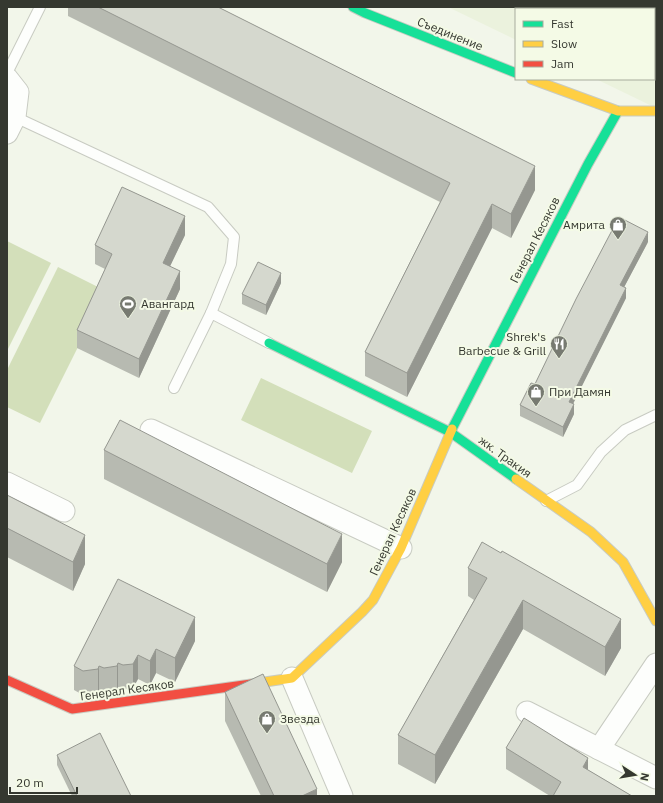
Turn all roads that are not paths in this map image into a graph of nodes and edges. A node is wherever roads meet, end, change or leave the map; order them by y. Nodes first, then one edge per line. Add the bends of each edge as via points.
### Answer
1 (40, 7) edge
2 (353, 7) edge
3 (7, 73) edge
4 (515, 73) edge
5 (7, 78) edge
6 (534, 80) edge
7 (656, 111) edge
8 (618, 112) junction
9 (11, 125) edge
10 (210, 313) junction
11 (269, 343) joint
12 (174, 388) dead end
13 (656, 415) edge
14 (150, 430) dead end
15 (450, 432) junction
16 (7, 483) edge
17 (546, 501) junction
18 (64, 511) dead end
19 (401, 548) junction
20 (656, 621) edge
21 (656, 664) edge
22 (292, 678) junction
23 (7, 680) edge
24 (528, 712) dead end
25 (599, 749) junction
26 (656, 778) edge
27 (342, 796) edge

1 - 3 lane
2 - 4 street, Съединение
5 - 9 street via 18,92
6 - 8 street
7 - 8 street
8 - 15 street, Генерал Кесяков via 584,171
9 - 10 lane via 208,207 234,237 231,264
10 - 11 lane
10 - 12 lane
11 - 15 street, жк. Тракия
13 - 17 lane via 625,430 601,452 577,485
14 - 19 street
15 - 17 street, жк. Тракия
15 - 19 street, Генерал Кесяков
16 - 18 street
17 - 20 street, жк. Тракия via 590,532 623,562
19 - 22 street, Генерал Кесяков via 373,600
21 - 25 street
22 - 23 street, Генерал Кесяков via 72,710
22 - 27 street
24 - 25 street
25 - 26 street

